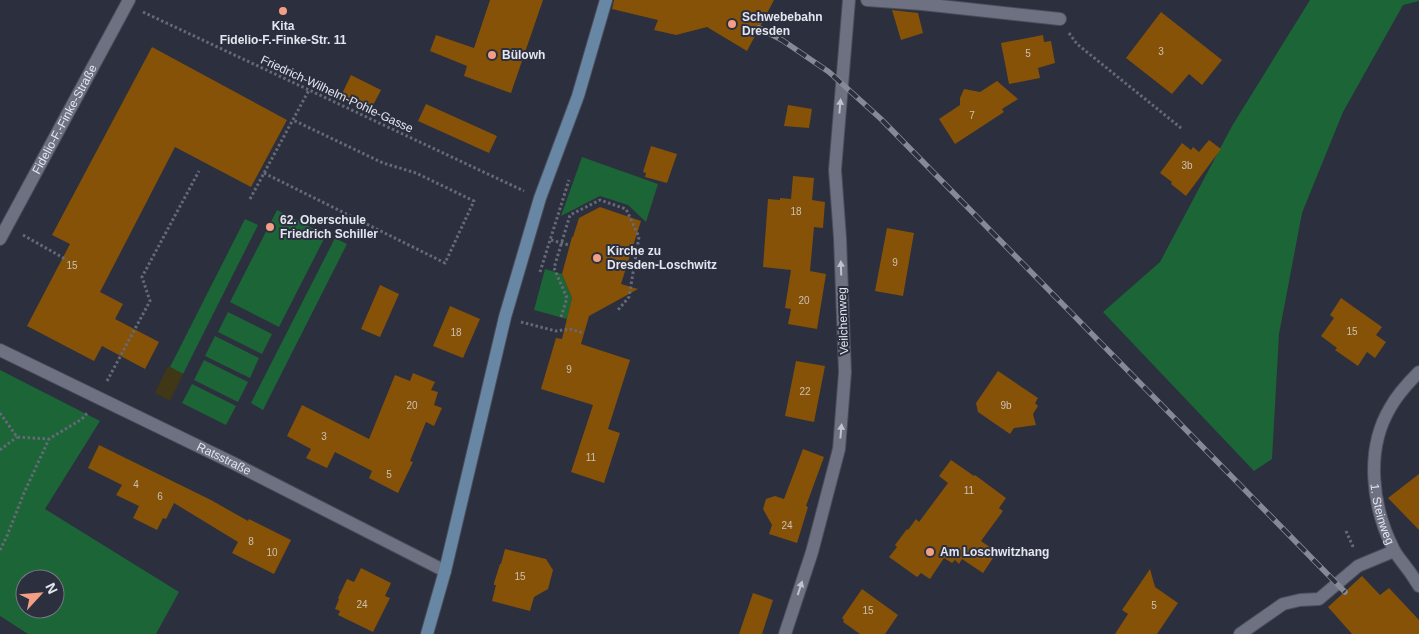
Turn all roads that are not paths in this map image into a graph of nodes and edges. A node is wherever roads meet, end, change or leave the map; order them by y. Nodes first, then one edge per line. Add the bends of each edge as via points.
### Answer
1 (606, 0) edge
2 (849, 0) edge
3 (867, 0) edge
4 (128, 2) edge
5 (1063, 23) road end
6 (0, 239) edge
7 (0, 350) edge
8 (1419, 372) edge
9 (1394, 551) junction
10 (445, 571) junction
11 (1419, 586) edge
12 (427, 634) edge
13 (785, 634) edge
14 (1240, 634) edge

1 - 10 main road via 578,96 540,198 505,317
13 -> 2 street, Veilchenweg via 812,552 839,449 845,372 835,170
3 - 5 street
4 - 6 street, Fidelio-F.-Finke-Straße
7 - 10 street, Ratsstraße
8 - 9 street, 1. Steinweg via 1390,407 1377,440 1373,477 1381,518
9 - 11 street
9 - 14 street, 1. Steinweg via 1358,566 1319,599 1283,604
10 - 12 main road

